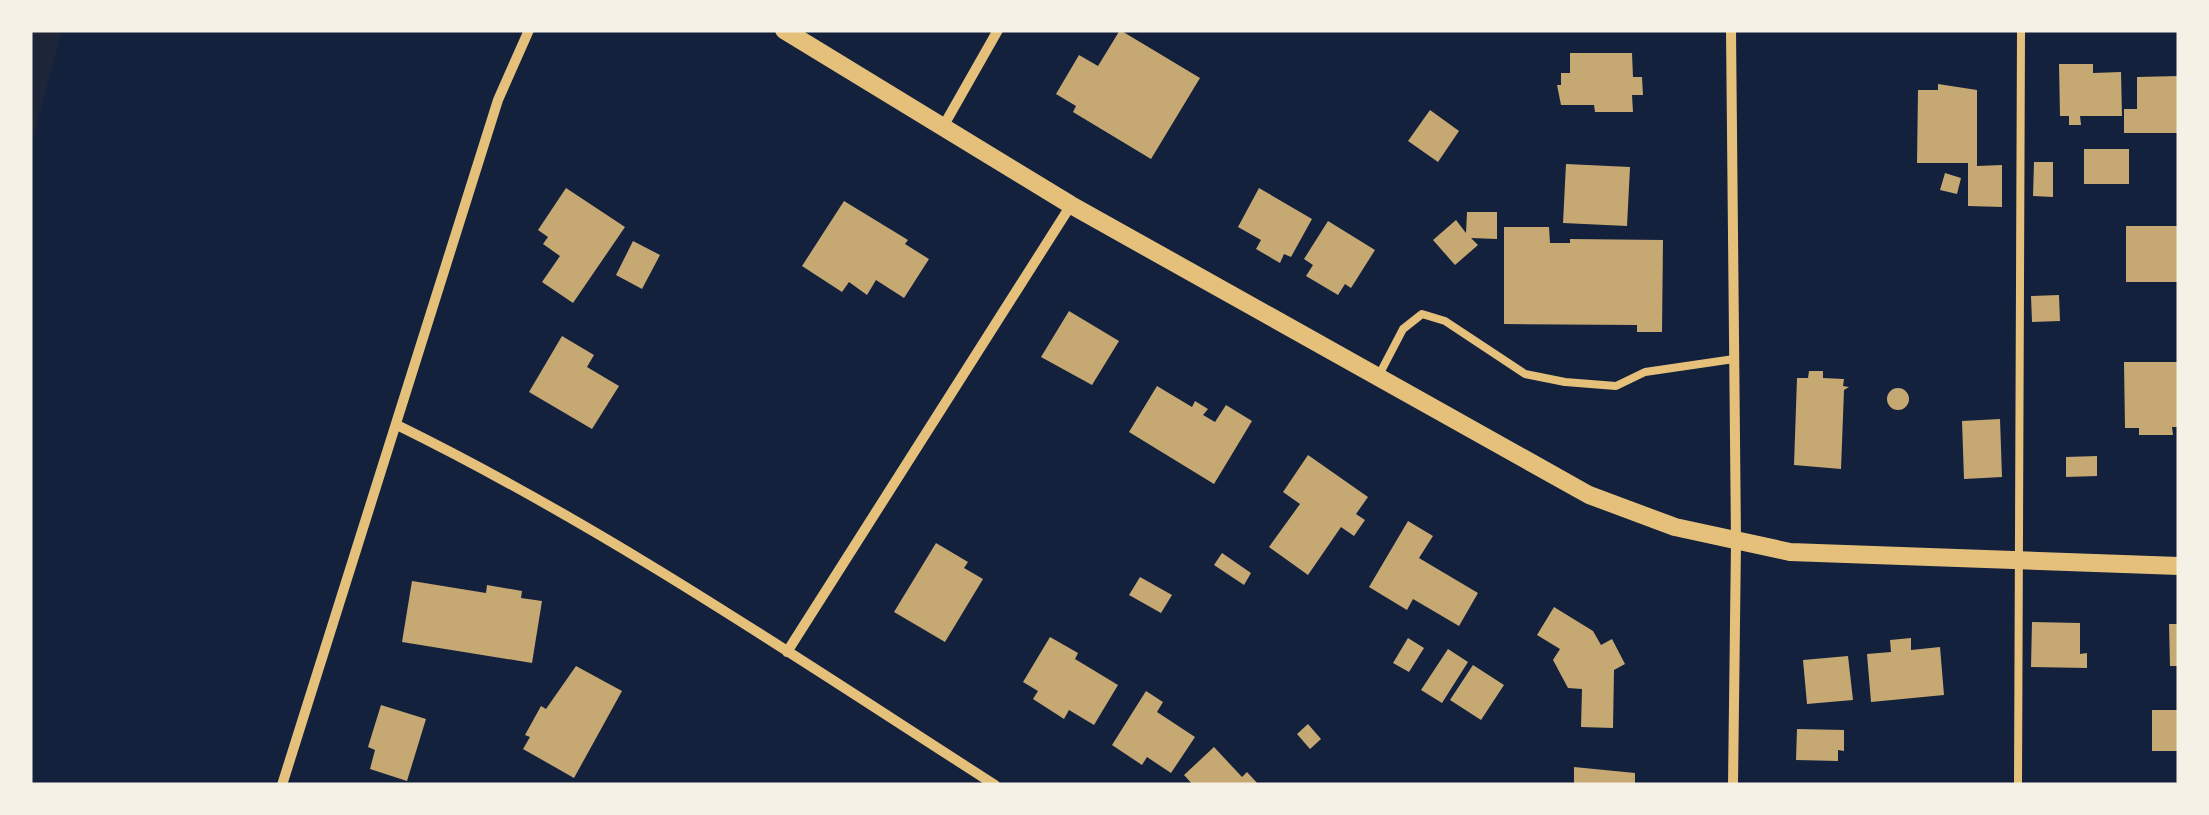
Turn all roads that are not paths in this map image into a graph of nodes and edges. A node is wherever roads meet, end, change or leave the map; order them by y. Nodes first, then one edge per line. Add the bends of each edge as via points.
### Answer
1 (529, 30) edge
2 (784, 30) edge
3 (998, 30) edge
4 (1731, 30) edge
5 (2021, 30) edge
6 (944, 126) junction
7 (1071, 205) junction
8 (1734, 360) junction
9 (1377, 379) junction
10 (397, 425) junction
11 (1736, 542) junction
12 (2020, 559) junction
13 (2179, 566) edge
14 (787, 652) junction
15 (282, 785) edge
16 (995, 785) edge
17 (1733, 785) edge
18 (2018, 785) edge

1 - 10 street via 498,100
2 - 6 street
3 - 6 street
4 - 8 street
5 - 12 lane
6 - 7 street
7 - 9 street
7 - 14 street
8 - 9 lane via 1645,372 1616,386 1565,382 1524,374 1445,320 1422,314 1403,329
8 - 11 street
9 - 11 street via 1589,495
10 - 14 street via 472,462
10 - 15 street
11 - 12 street via 1846,557
11 - 17 street
12 - 13 street
12 - 18 lane
14 - 16 street

